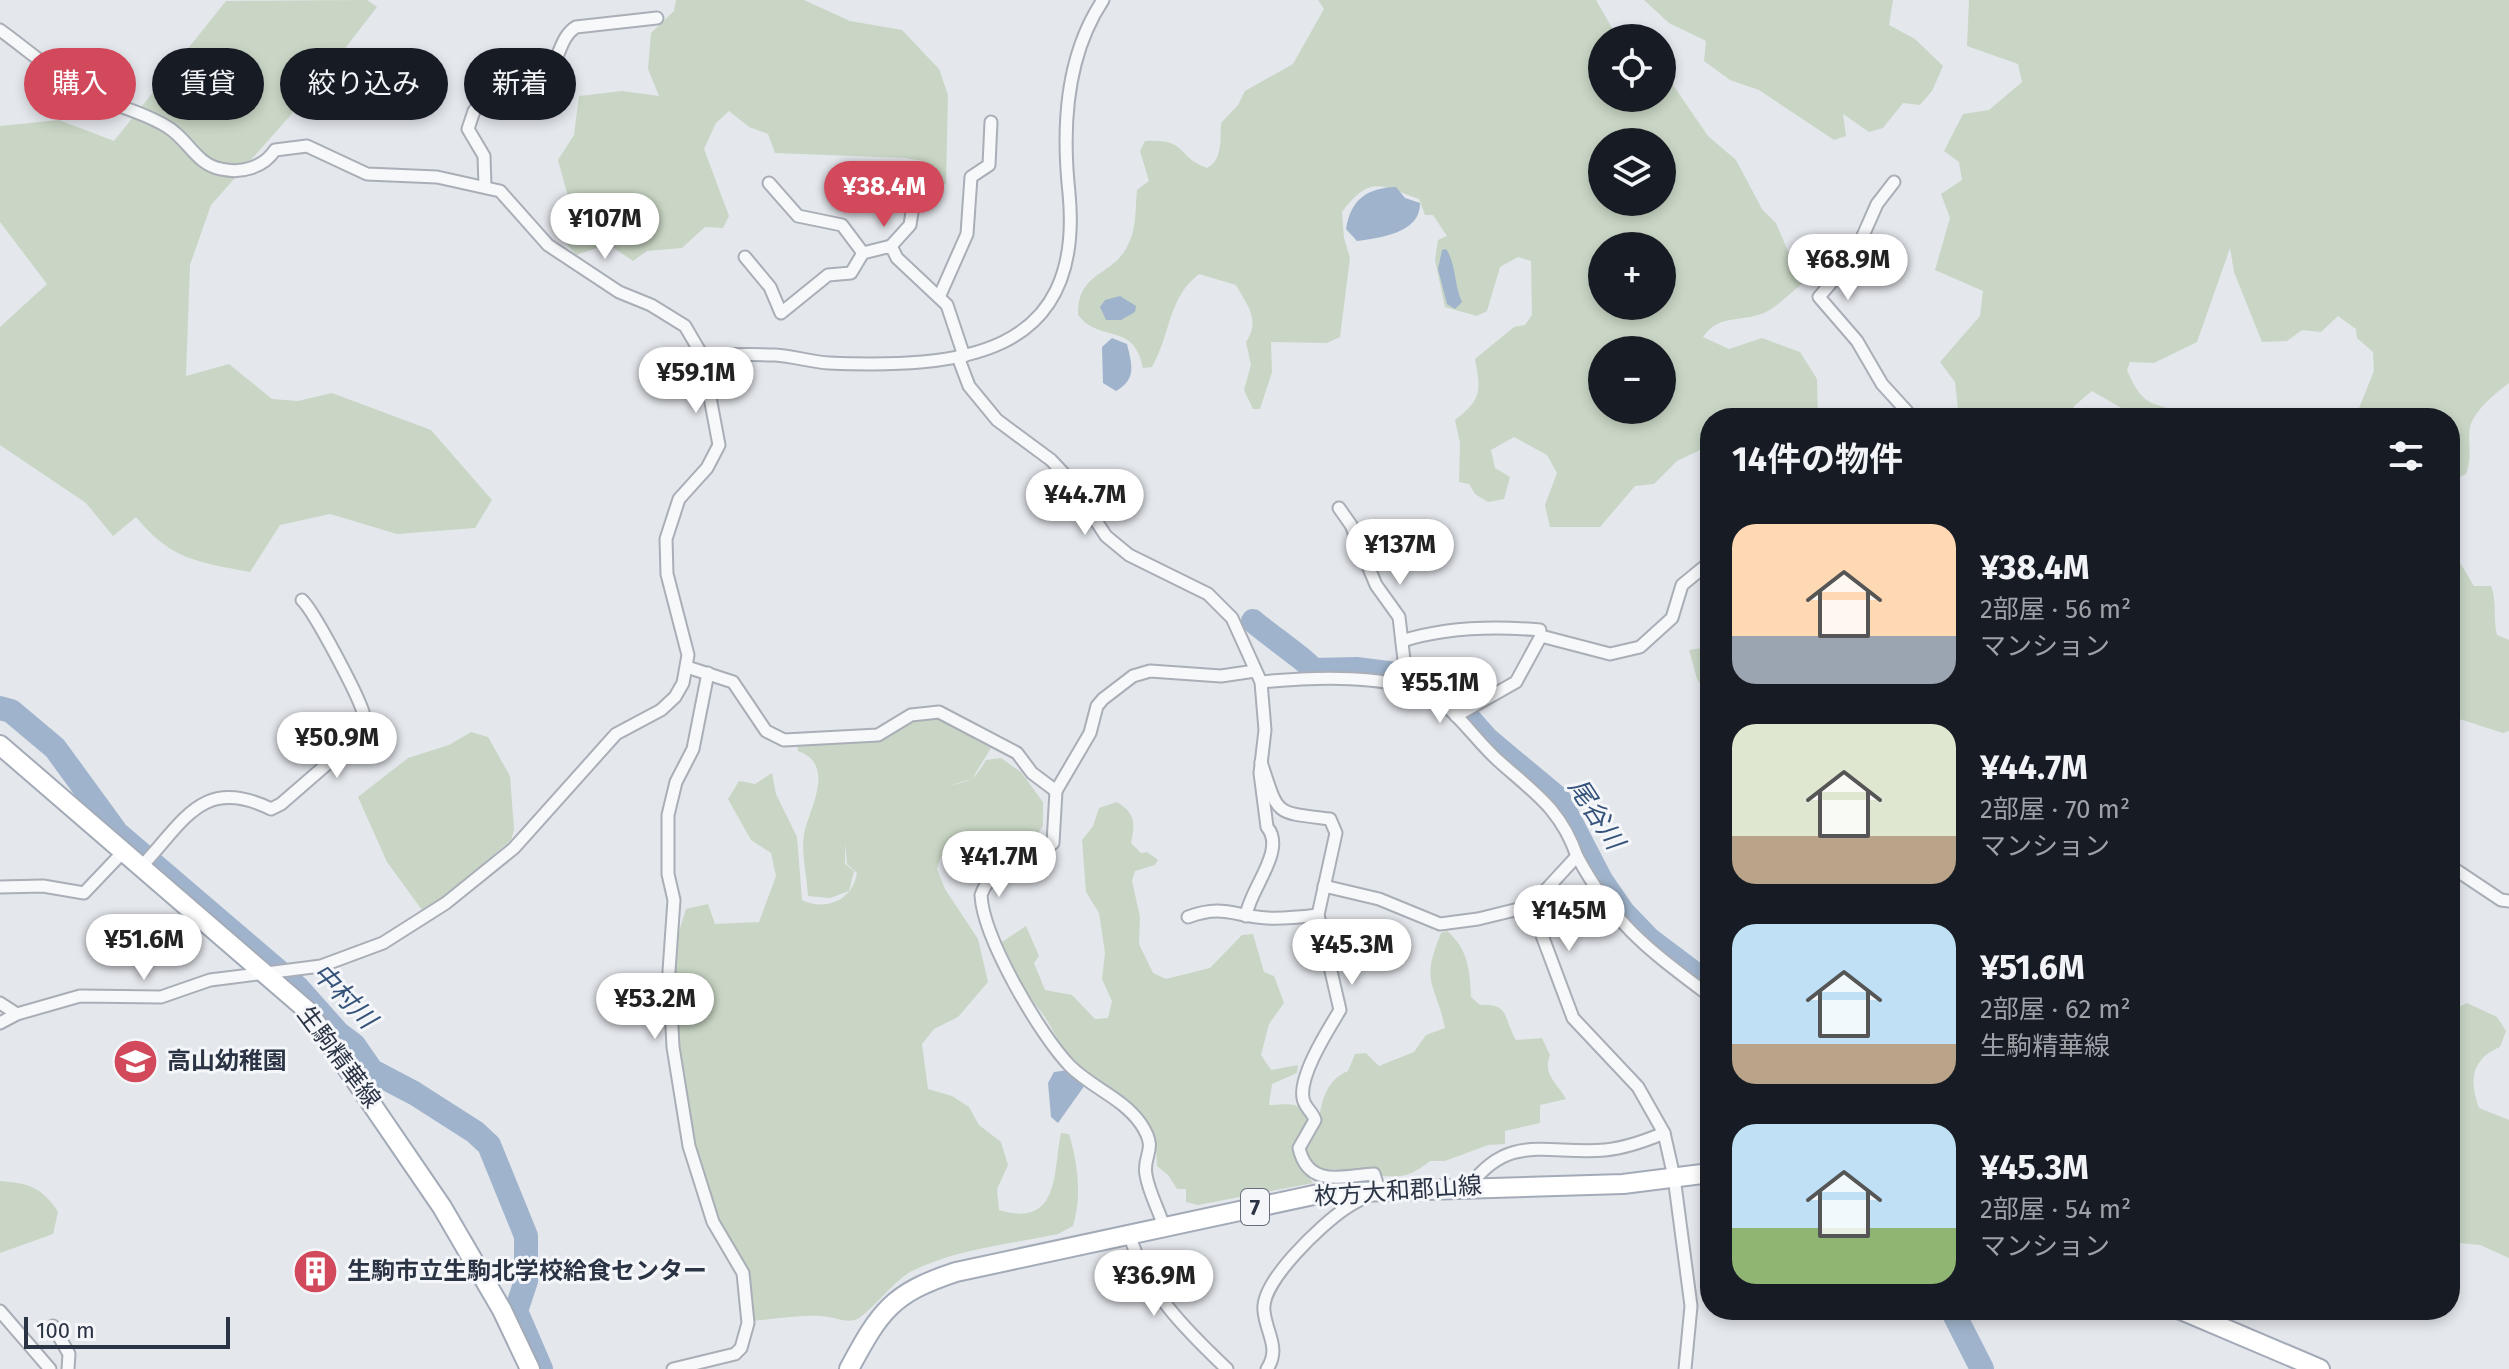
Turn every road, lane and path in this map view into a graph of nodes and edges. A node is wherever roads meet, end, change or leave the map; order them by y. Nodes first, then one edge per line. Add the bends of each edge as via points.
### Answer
1 (1103, 0) edge
2 (657, 18) dead end
3 (0, 30) edge
4 (991, 122) dead end
5 (1894, 182) dead end
6 (769, 183) dead end
7 (485, 186) junction
8 (913, 206) dead end
9 (891, 246) junction
10 (863, 253) junction
11 (745, 257) dead end
12 (940, 295) junction
13 (702, 355) junction
14 (961, 356) junction
15 (1904, 408) edge
16 (1339, 508) dead end
17 (1700, 570) edge
18 (302, 600) dead end
19 (1540, 630) dead end
20 (1402, 641) junction
21 (687, 667) junction
22 (708, 673) junction
23 (1258, 676) junction
24 (1407, 686) junction
25 (1456, 716) junction
26 (0, 745) edge
27 (1261, 762) junction
28 (1056, 791) junction
29 (123, 852) junction
30 (1577, 856) junction
31 (141, 867) junction
32 (2460, 873) edge
33 (1324, 886) junction
34 (0, 887) edge
35 (2509, 901) edge
36 (1531, 906) junction
37 (1318, 915) junction
38 (1246, 916) junction
39 (1188, 917) dead end
40 (274, 973) junction
41 (1700, 988) edge
42 (0, 1003) edge
43 (17, 1014) junction
44 (0, 1023) edge
45 (1664, 1133) junction
46 (1700, 1174) edge
47 (1674, 1177) junction
48 (1470, 1186) junction
49 (1379, 1190) junction
50 (1164, 1227) junction
51 (1130, 1236) junction
52 (0, 1311) edge
53 (2201, 1320) edge
54 (53, 1326) dead end
55 (2285, 1362) edge
56 (50, 1369) edge
57 (68, 1369) edge
58 (530, 1369) edge
59 (673, 1369) edge
60 (849, 1369) edge
61 (1227, 1369) edge
62 (1267, 1369) edge
63 (1685, 1369) edge
64 (2320, 1369) edge

1 - 14 street via 1090,24 1065,108 1070,221 1062,276 1032,327
2 - 7 street via 576,27 541,79 481,103 468,129 484,156
3 - 7 street via 90,93 173,130 211,166 255,168 268,162 275,150 307,146 367,174 437,177
4 - 12 street via 989,165 971,177 967,234
5 - 15 street via 1877,204 1854,256 1819,297
6 - 10 street via 798,216 842,225
7 - 13 street via 508,197 548,245 619,292 685,326
8 - 9 street via 910,225
9 - 10 street
9 - 12 street via 914,275
10 - 11 street via 851,273 828,275 781,313 770,287
12 - 14 street via 954,320
13 - 14 street via 777,355 825,363 930,362
13 - 21 street via 719,445 707,468 679,499 666,539 667,574 686,639
14 - 23 street via 974,393 997,420 1067,477 1106,536 1129,555 1220,604 1232,618
16 - 20 street via 1376,585 1399,617
17 - 25 street via 1682,585 1672,618 1640,647 1610,654 1541,636 1516,682
18 - 31 street via 312,609 363,711 364,732 271,809 236,796 205,800
19 - 20 street via 1438,630
20 - 24 street
21 - 22 street
21 - 40 street via 675,697 616,734 514,848 446,903 383,943 348,958
22 - 28 street via 733,682 766,731 784,740 878,735 911,715 939,712 1017,753
22 - 59 street via 693,749 676,782 668,815 673,1047 697,1178 713,1222 743,1273 748,1323 735,1354
23 - 24 street
23 - 27 street via 1265,730
23 - 28 street via 1150,671 1133,676 1097,706 1090,733
24 - 25 street
25 - 30 street via 1486,751 1554,808
26 - 29 main road, 生駒精華線
27 - 33 street via 1280,810 1330,819 1334,826
27 - 38 street via 1272,853
28 - 50 street via 1053,843 1001,868 984,887 981,902 1017,994 1056,1050 1071,1067 1127,1106 1148,1136 1146,1179
29 - 31 main road, 生駒精華線
29 - 34 street via 84,893 43,886
30 - 36 street
30 - 41 street via 1595,890 1630,933
31 - 40 main road, 生駒精華線
32 - 35 street
33 - 36 street via 1379,899 1440,924
33 - 37 street
36 - 45 street via 1573,1018 1638,1087
37 - 38 street
37 - 49 street via 1340,1010 1308,1072 1302,1094 1315,1120 1299,1148 1309,1171 1322,1177 1374,1174
38 - 39 street via 1208,909
40 - 43 street via 210,980 143,1000 80,996
40 - 58 main road, 生駒精華線 via 308,1011 395,1134 487,1283
42 - 43 street
43 - 44 street
45 - 47 street
45 - 48 street via 1602,1150 1512,1151 1481,1171
46 - 47 main road, 枚方大和郡山線 / 7
47 - 48 main road, 枚方大和郡山線 / 7 via 1623,1184
47 - 63 street via 1691,1306
48 - 49 main road, 枚方大和郡山線 / 7
49 - 50 main road, 枚方大和郡山線 / 7 via 1323,1193
49 - 62 street via 1320,1228 1271,1282 1263,1309 1275,1351
50 - 51 main road, 枚方大和郡山線 / 7
51 - 60 main road, 枚方大和郡山線 / 7 via 916,1285 885,1310
51 - 61 street via 1139,1265 1157,1293
52 - 56 street
53 - 55 main road
54 - 57 street via 69,1354
55 - 64 main road

